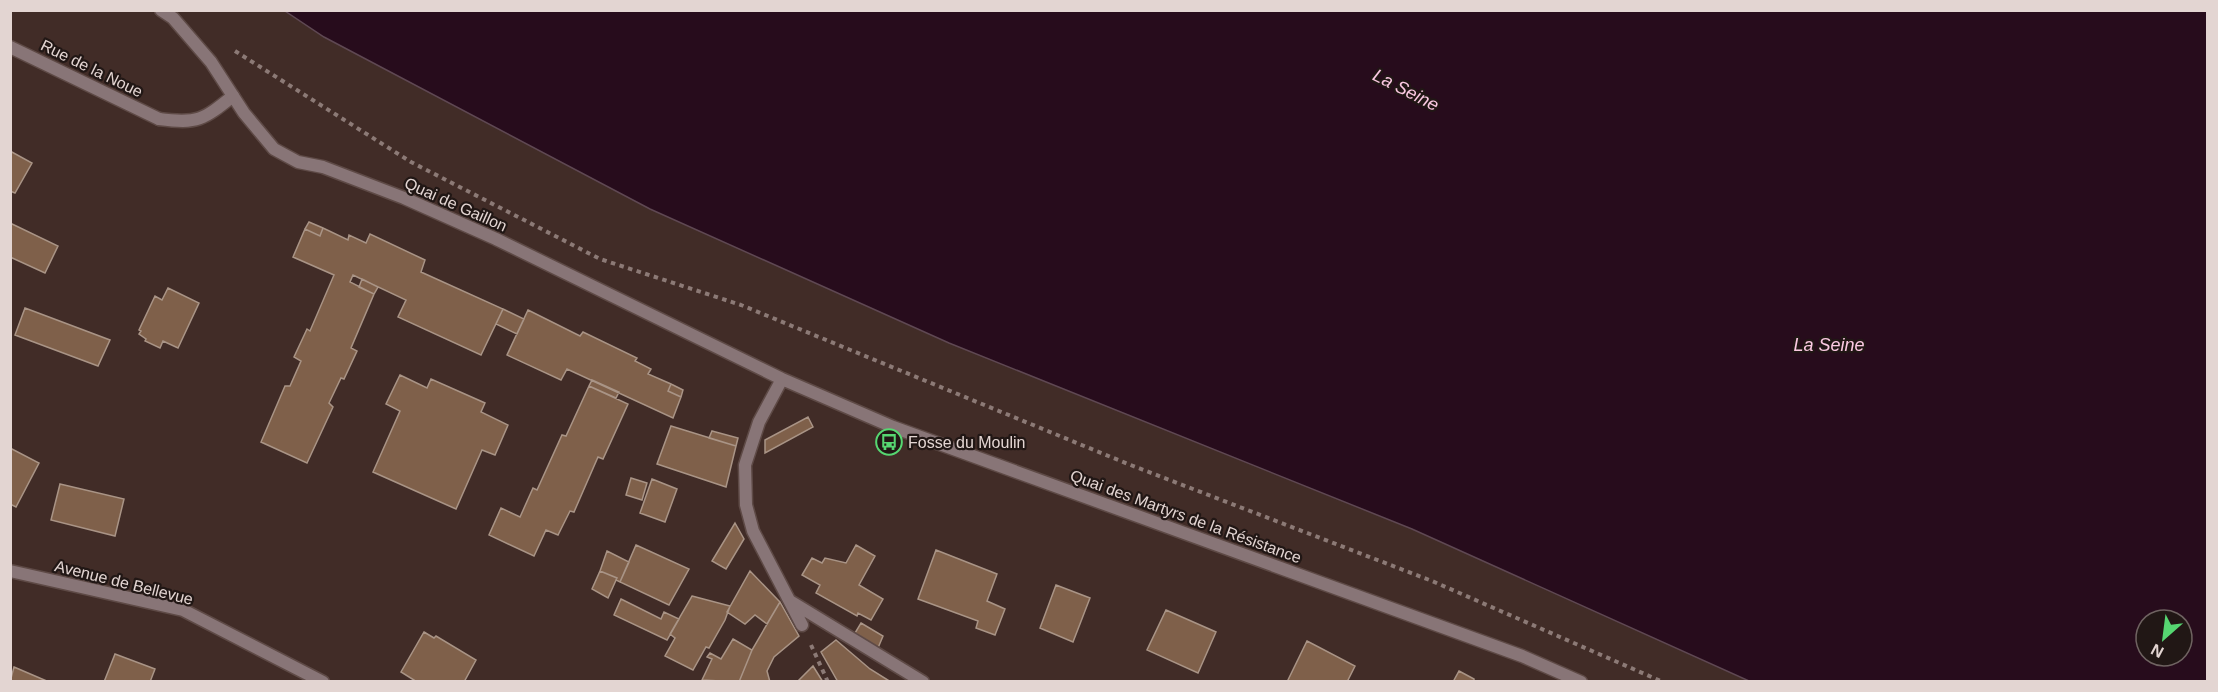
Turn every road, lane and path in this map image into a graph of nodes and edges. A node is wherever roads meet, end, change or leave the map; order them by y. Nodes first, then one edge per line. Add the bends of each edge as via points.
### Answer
1 (161, 10) edge
2 (228, 44) dead end
3 (10, 47) edge
4 (233, 96) junction
5 (782, 379) junction
6 (10, 571) edge
7 (789, 600) junction
8 (802, 625) joint
9 (323, 681) edge
10 (828, 681) edge
11 (923, 681) edge
12 (1581, 681) edge
13 (1663, 681) edge

1 - 4 street, Quai de Gaillon via 173,18 211,62
2 - 13 path via 236,53 411,162 600,259 741,305 1128,464 1432,581
3 - 4 street, Rue de la Noue via 159,120 185,123 204,118
4 - 5 street, Quai de Gaillon via 274,149 298,162 323,167 404,198
5 - 7 street via 759,422 745,465 746,504 753,531
5 - 12 street, Quai des Martyrs de la Résistance via 894,427
6 - 9 street, Avenue de Bellevue via 183,610
7 - 8 street
7 - 11 street
8 - 10 path

